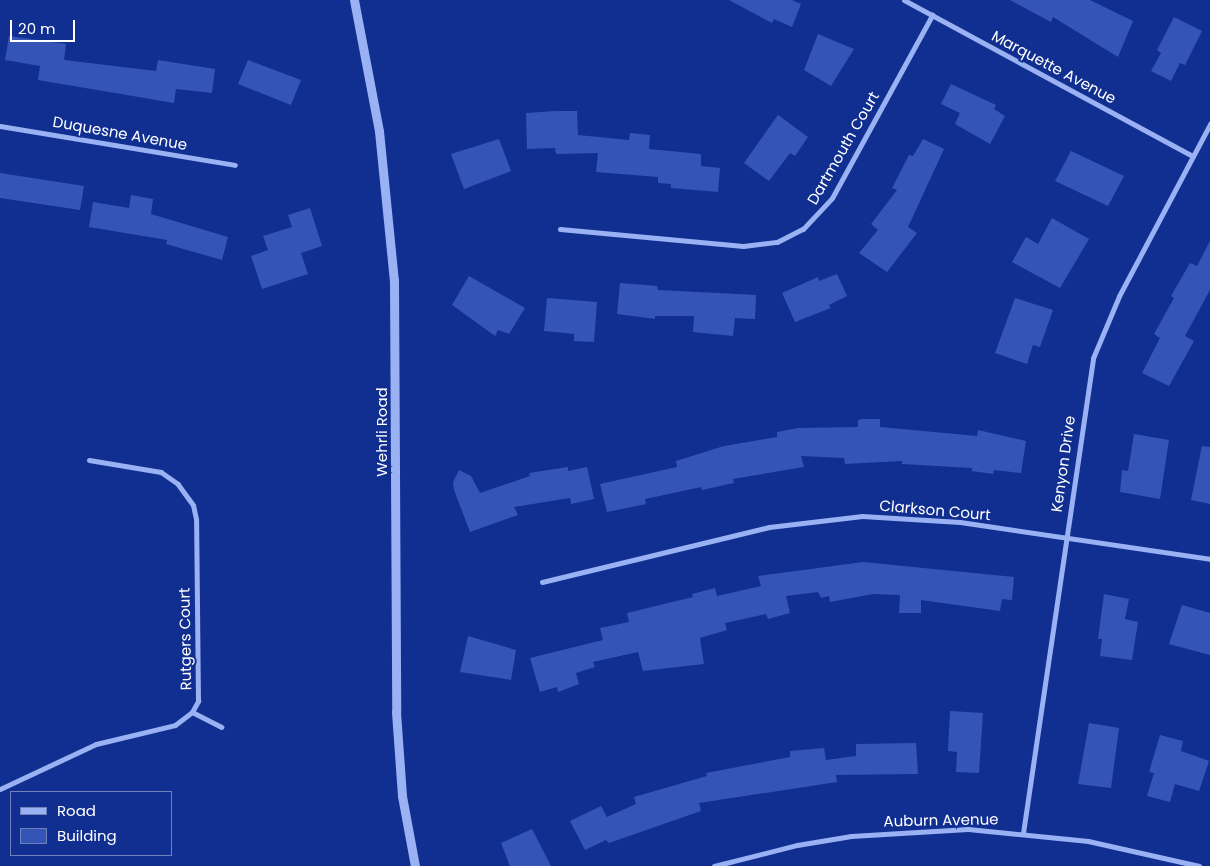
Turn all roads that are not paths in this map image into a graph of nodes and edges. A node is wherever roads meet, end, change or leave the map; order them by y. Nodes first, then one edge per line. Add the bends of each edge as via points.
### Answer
1 (354, 0) edge
2 (904, 0) edge
3 (932, 15) junction
4 (1210, 124) edge
5 (0, 126) edge
6 (1193, 156) junction
7 (235, 165) dead end
8 (560, 230) dead end
9 (89, 460) dead end
10 (1065, 537) junction
11 (1210, 559) edge
12 (542, 582) dead end
13 (192, 712) junction
14 (221, 727) dead end
15 (0, 789) edge
16 (1023, 833) junction
17 (415, 866) edge
18 (714, 866) edge
19 (1199, 866) edge

1 - 17 street, Wehrli Road via 379,131 394,280 396,712 402,796
2 - 3 street, Marquette Avenue
3 - 6 street, Marquette Avenue
3 - 8 street, Dartmouth Court via 832,198 803,229 776,242 743,246
4 - 6 street, Kenyon Drive
5 - 7 street, Duquesne Avenue
6 - 10 street, Kenyon Drive via 1100,338 1088,382
9 - 13 street, Rutgers Court via 161,472 178,484 193,505 200,686
10 - 11 street, Clarkson Court
10 - 12 street, Clarkson Court via 911,517 827,518 769,527
10 - 16 street, Kenyon Drive
13 - 14 street
13 - 15 street, Rutgers Court via 175,725 96,744
16 - 18 street, Auburn Avenue via 950,830 851,836 797,845
16 - 19 street, Auburn Avenue via 1088,841

